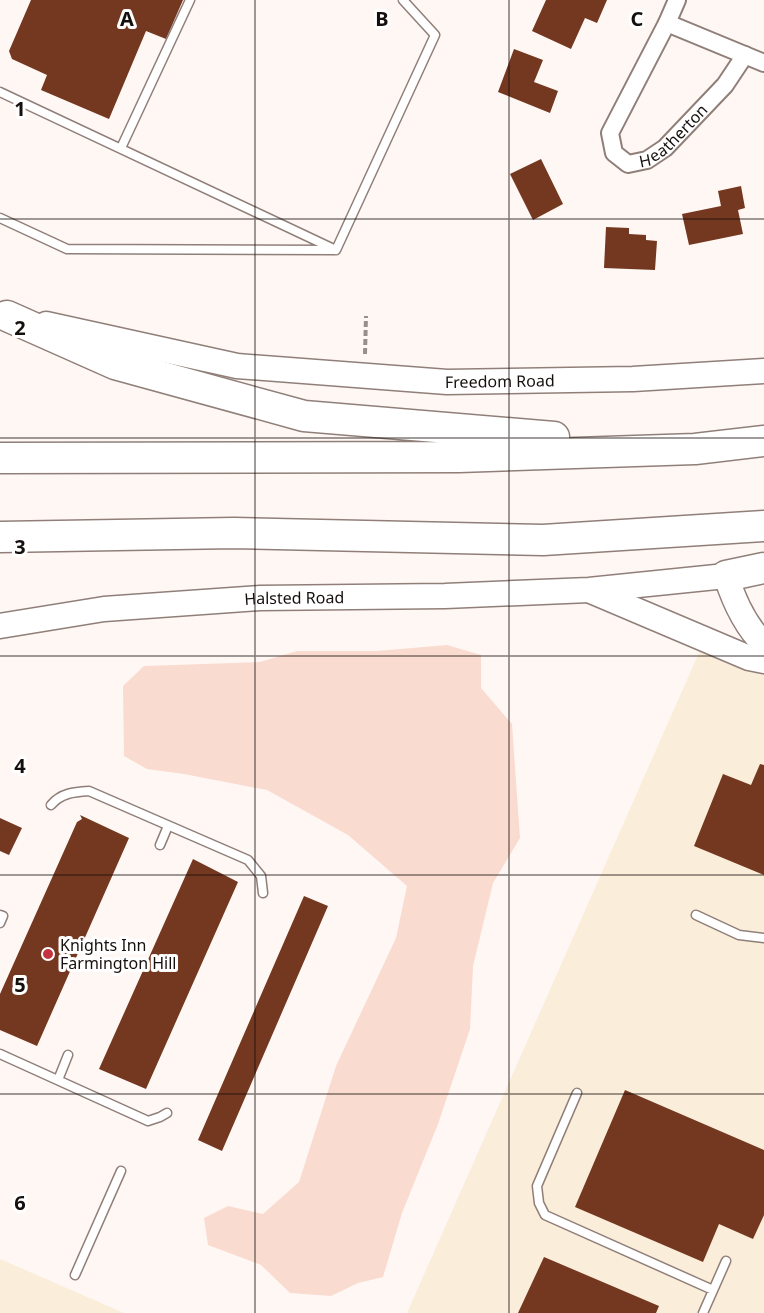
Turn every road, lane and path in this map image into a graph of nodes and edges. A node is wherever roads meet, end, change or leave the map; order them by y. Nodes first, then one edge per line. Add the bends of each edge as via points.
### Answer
1 (190, 0) edge
2 (403, 0) edge
3 (677, 0) edge
4 (667, 23) junction
5 (745, 56) junction
6 (764, 63) edge
7 (0, 92) edge
8 (121, 148) junction
9 (0, 218) edge
10 (336, 250) junction
11 (4, 314) edge
12 (366, 316) dead end
13 (764, 370) edge
14 (364, 375) junction
15 (764, 441) edge
16 (695, 449) junction
17 (0, 458) edge
18 (764, 526) edge
19 (0, 537) edge
20 (764, 568) edge
21 (726, 576) junction
22 (589, 590) junction
23 (0, 626) edge
24 (764, 644) edge
25 (764, 661) edge
26 (51, 806) dead end
27 (168, 826) junction
28 (160, 844) dead end
29 (262, 893) dead end
30 (0, 915) edge
31 (696, 915) dead end
32 (0, 923) edge
33 (764, 938) edge
34 (0, 1054) edge
35 (68, 1055) dead end
36 (58, 1080) junction
37 (577, 1093) dead end
38 (167, 1113) dead end
39 (121, 1171) dead end
40 (726, 1261) dead end
41 (75, 1275) dead end
42 (713, 1290) junction
43 (703, 1313) edge

1 - 8 lane
2 - 10 lane via 435,35
3 - 4 street
4 - 5 street
4 - 5 street, Heatherton via 610,133 614,153 628,164 646,160 665,147 725,85
5 - 6 street
7 - 8 lane
8 - 10 lane
9 - 10 lane via 67,249
11 - 14 street, Freedom Road via 237,366
11 - 16 highway via 115,363 304,416
12 - 14 path
13 - 14 street, Freedom Road via 633,379 447,382
15 - 16 highway
16 - 17 highway via 459,457
18 - 19 highway via 543,540 234,533
20 - 21 highway
21 - 22 street, Halsted Road
21 - 24 street via 733,599
22 - 23 street, Halsted Road via 260,598 104,609
22 - 25 street, Halsted Road
26 - 27 lane via 72,792 90,791
27 - 28 lane
27 - 29 lane via 248,861 261,876
30 - 32 lane
31 - 33 lane via 740,935
34 - 36 lane
35 - 36 lane
36 - 38 lane via 148,1120
37 - 42 lane via 537,1186 539,1203 546,1215
39 - 41 lane
40 - 42 lane
42 - 43 lane

